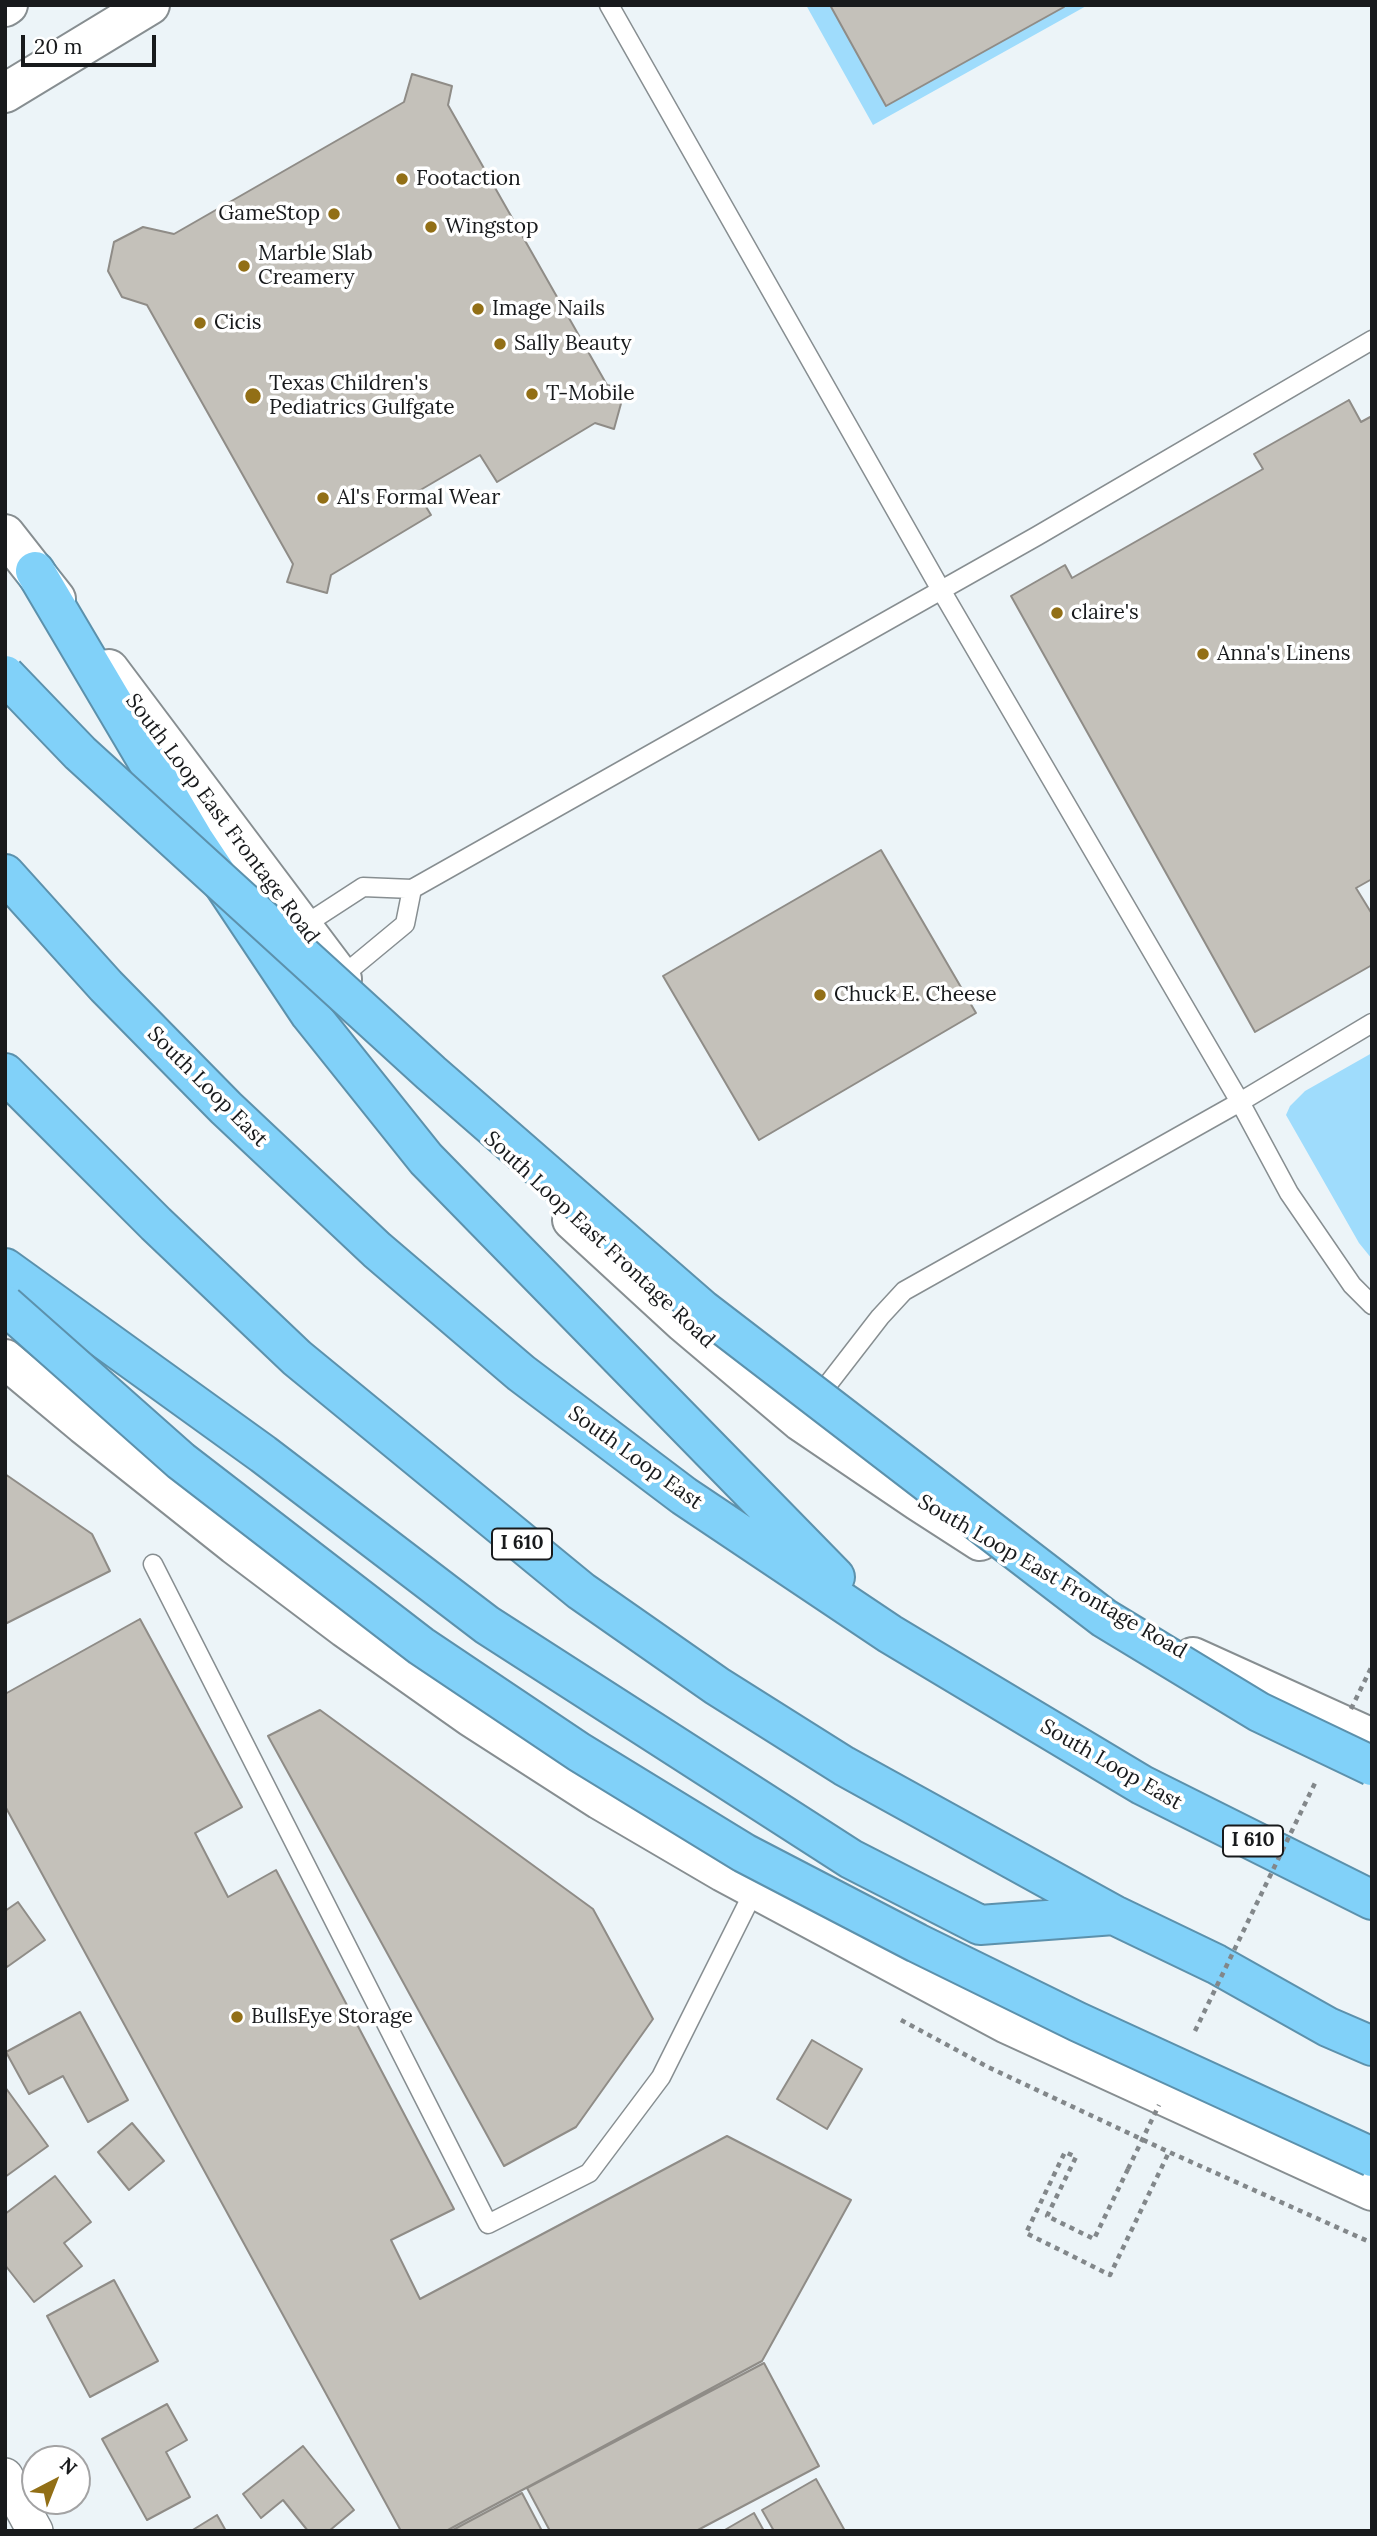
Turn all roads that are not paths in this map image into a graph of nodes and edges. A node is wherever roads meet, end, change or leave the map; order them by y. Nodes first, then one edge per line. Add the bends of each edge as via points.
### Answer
1 (150, 5) edge
2 (609, 5) edge
3 (5, 93) edge
4 (1372, 341) edge
5 (5, 534) edge
6 (35, 570) junction
7 (941, 590) junction
8 (5, 675) edge
9 (5, 874) edge
10 (412, 889) junction
11 (303, 926) junction
12 (341, 977) junction
13 (1372, 1023) edge
14 (5, 1073) edge
15 (1240, 1102) junction
16 (5, 1268) edge
17 (5, 1305) edge
18 (1372, 1305) edge
19 (5, 1359) edge
20 (800, 1421) junction
21 (153, 1564) dead end
22 (890, 1634) junction
23 (1360, 1727) edge
24 (1372, 1766) edge
25 (755, 1889) junction
26 (1372, 1900) edge
27 (1114, 1915) junction
28 (1372, 2046) edge
29 (1372, 2157) edge
30 (1372, 2191) edge
31 (5, 2476) edge
32 (35, 2531) edge

1 - 3 main road
2 - 7 lane
4 - 7 lane
5 - 6 main road, South Loop East Frontage Road
6 - 11 main road, South Loop East Frontage Road
6 - 22 highway via 194,840 310,1014 368,1087 426,1159
7 - 10 lane
7 - 15 lane
8 - 24 highway, bridge via 80,753 214,875 703,1310 1104,1618 1259,1712
9 - 22 highway, South Loop East / I 610 via 226,1108 377,1250 521,1373 673,1488
10 - 11 lane via 363,887
10 - 12 lane via 405,924
11 - 12 main road, South Loop East Frontage Road
12 - 20 main road, South Loop East Frontage Road via 443,1092 565,1213
13 - 15 lane
14 - 27 highway, I 610 via 297,1358 581,1591 844,1766
15 - 18 lane via 1289,1193 1352,1285
15 - 20 lane via 904,1291
16 - 27 highway via 487,1625 851,1859 980,1925
17 - 29 highway, bridge via 181,1461 421,1646 579,1752 744,1853 918,1943
19 - 25 main road via 234,1545 345,1628 600,1800
20 - 23 main road, South Loop East Frontage Road via 967,1534 1163,1643
21 - 25 lane via 488,2224 589,2173 661,2077
22 - 26 highway, South Loop East / I 610 via 1142,1785
25 - 30 main road via 1007,2024
27 - 28 highway, I 610
31 - 32 street

